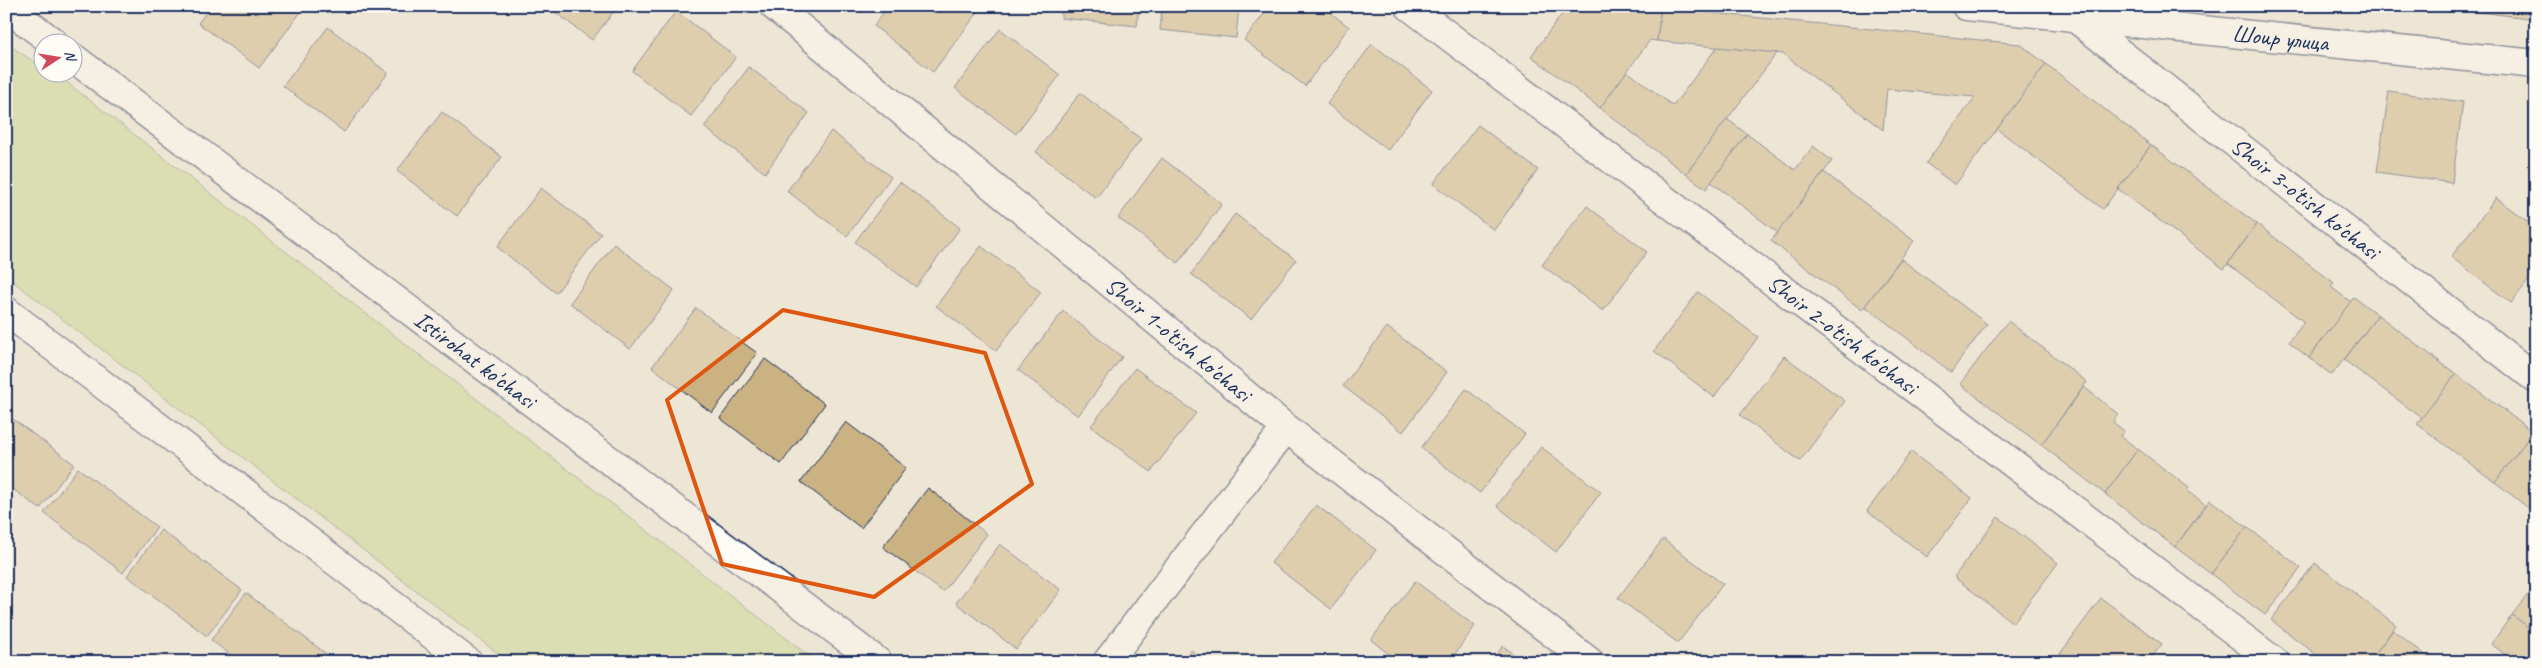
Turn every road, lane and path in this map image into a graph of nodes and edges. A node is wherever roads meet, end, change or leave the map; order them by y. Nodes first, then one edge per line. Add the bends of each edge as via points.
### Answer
1 (774, 6) edge
2 (1409, 6) edge
3 (1966, 6) edge
4 (6, 7) edge
5 (2074, 17) junction
6 (40, 32) edge
7 (2536, 64) edge
8 (82, 65) edge
9 (6, 311) edge
10 (2536, 379) edge
11 (1286, 428) junction
12 (468, 662) edge
13 (878, 662) edge
14 (1107, 662) edge
15 (1590, 662) edge
16 (2275, 662) edge

1 - 11 street, Shoir 1-o'tish ko'chasi
2 - 16 street, Shoir 2-o'tish ko'chasi
3 - 5 street, Шоир улица
4 - 6 street
5 - 7 street, Шоир улица
5 - 10 street, Shoir 3-o'tish ko'chasi
8 - 13 street, Istirohat ko'chasi
9 - 12 street
11 - 14 street
11 - 15 street, Shoir 1-o'tish ko'chasi

